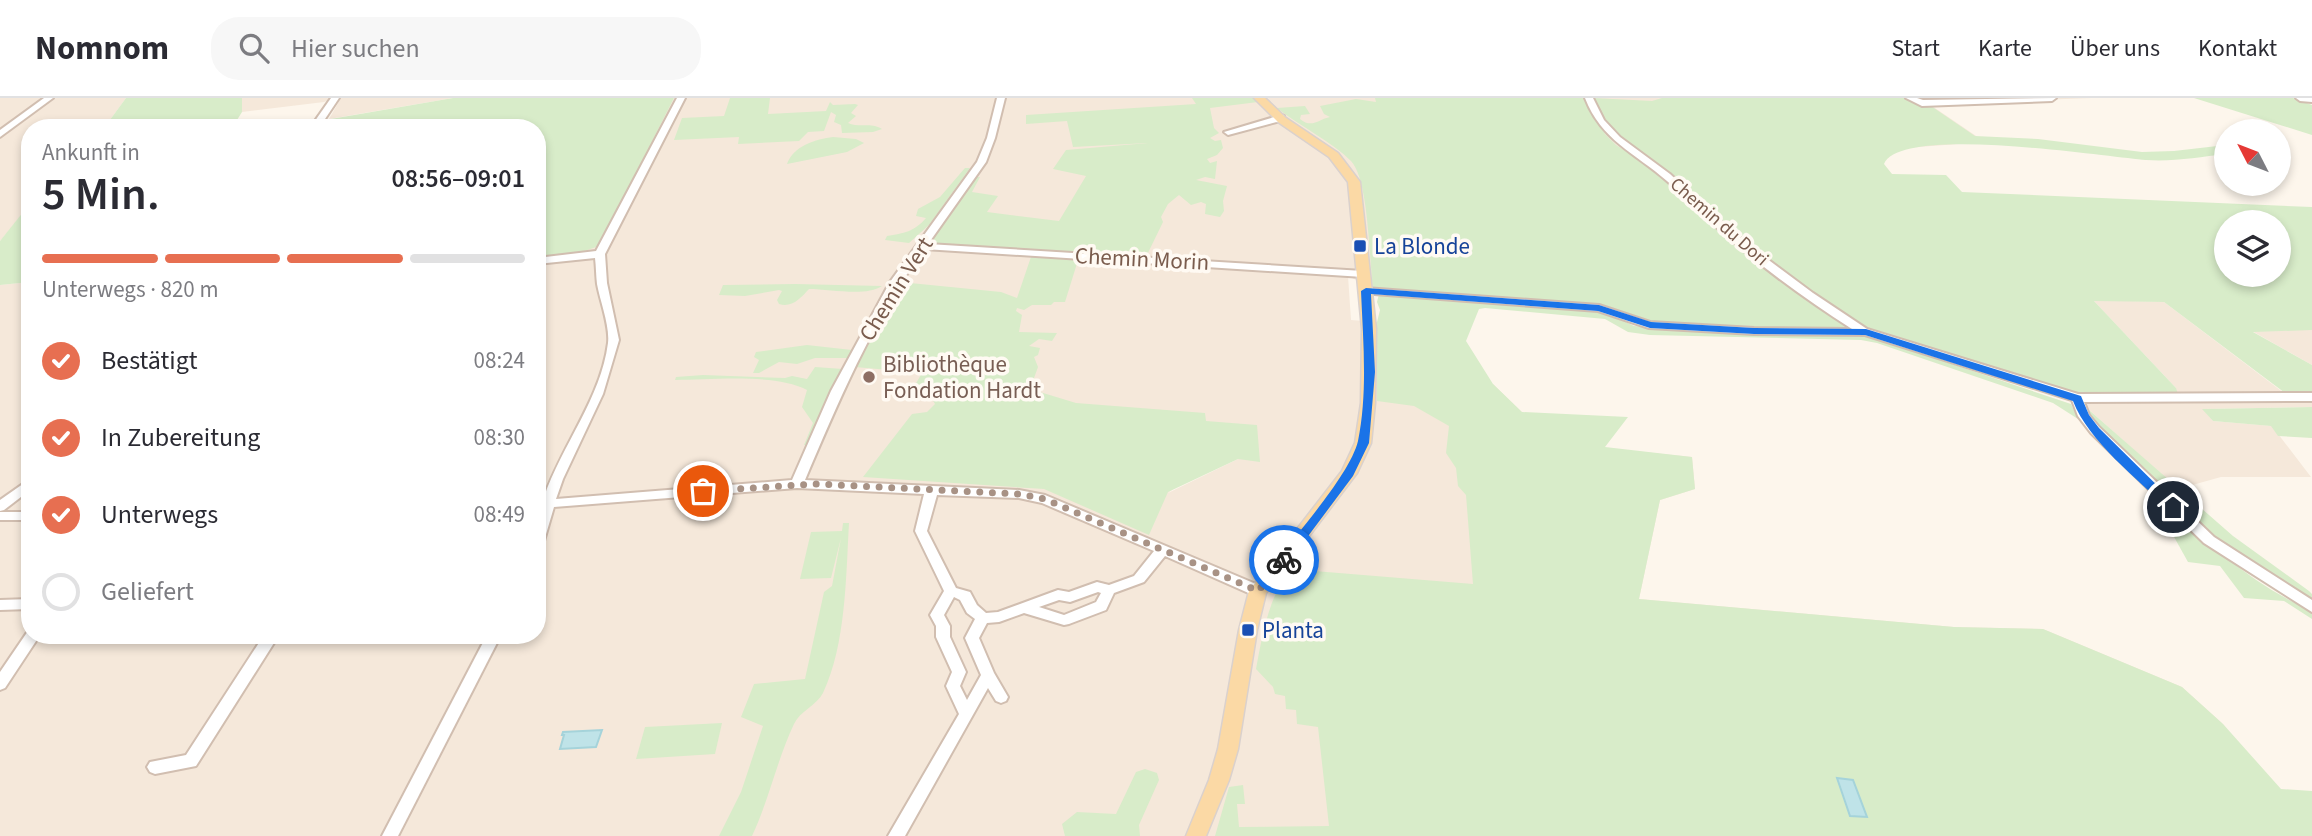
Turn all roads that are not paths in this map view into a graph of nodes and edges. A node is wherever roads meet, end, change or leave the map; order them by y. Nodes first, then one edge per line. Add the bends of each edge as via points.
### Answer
1 (49, 98) edge
2 (335, 98) edge
3 (681, 98) edge
4 (1001, 98) edge
5 (1259, 98) edge
6 (1589, 98) edge
7 (1910, 98) edge
8 (2052, 98) edge
9 (2300, 98) edge
10 (2312, 99) edge
11 (1281, 118) junction
12 (320, 119) edge
13 (1228, 132) dead end
14 (0, 134) edge
15 (920, 246) junction
16 (600, 254) junction
17 (546, 260) edge
18 (1363, 274) junction
19 (1366, 291) junction
20 (1866, 332) junction
21 (2312, 397) edge
22 (2077, 398) junction
23 (797, 484) junction
24 (932, 489) junction
25 (21, 490) edge
26 (546, 496) edge
27 (546, 500) edge
28 (0, 507) edge
29 (0, 516) edge
30 (21, 516) edge
31 (1162, 550) junction
32 (1110, 590) junction
33 (1258, 591) junction
34 (951, 592) junction
35 (21, 604) edge
36 (0, 605) edge
37 (2312, 607) edge
38 (1024, 608) junction
39 (983, 618) junction
40 (27, 644) edge
41 (266, 644) edge
42 (489, 644) edge
43 (988, 675) junction
44 (0, 684) edge
45 (1000, 697) dead end
46 (967, 714) junction
47 (155, 767) dead end
48 (390, 836) edge
49 (896, 836) edge
50 (1196, 836) edge

1 - 14 street
2 - 12 street
3 - 16 street
4 - 15 street, Chemin Vert via 981,162
5 - 11 main road
6 - 20 street, Chemin du Dori via 1620,144 1657,169 1810,298
7 - 8 street via 1922,103
9 - 10 street
11 - 13 street
11 - 18 main road via 1329,149 1350,174 1357,191
15 - 18 street, Chemin Morin
15 - 23 street, Chemin Vert via 895,282 837,391
16 - 17 street
16 - 26 street via 614,344 601,388
18 - 19 main road
19 - 20 street via 1599,308 1650,325
19 - 33 main road via 1369,387 1359,453
20 - 22 street
21 - 22 street
22 - 37 street via 2095,430 2193,526
23 - 24 street
23 - 27 street
24 - 31 street via 1045,499
24 - 34 street via 921,531
25 - 28 street
29 - 30 street
31 - 32 street via 1139,579
31 - 33 street
32 - 38 street via 1097,587 1070,597 1058,595
32 - 38 street via 1101,606 1064,620
33 - 50 main road via 1228,749
34 - 39 street via 964,596
34 - 46 street via 937,615 959,671 953,686
35 - 36 street
38 - 39 street
39 - 43 street via 972,638
40 - 44 street
41 - 47 street via 191,761
42 - 48 street
43 - 45 street
43 - 46 street
46 - 49 street

